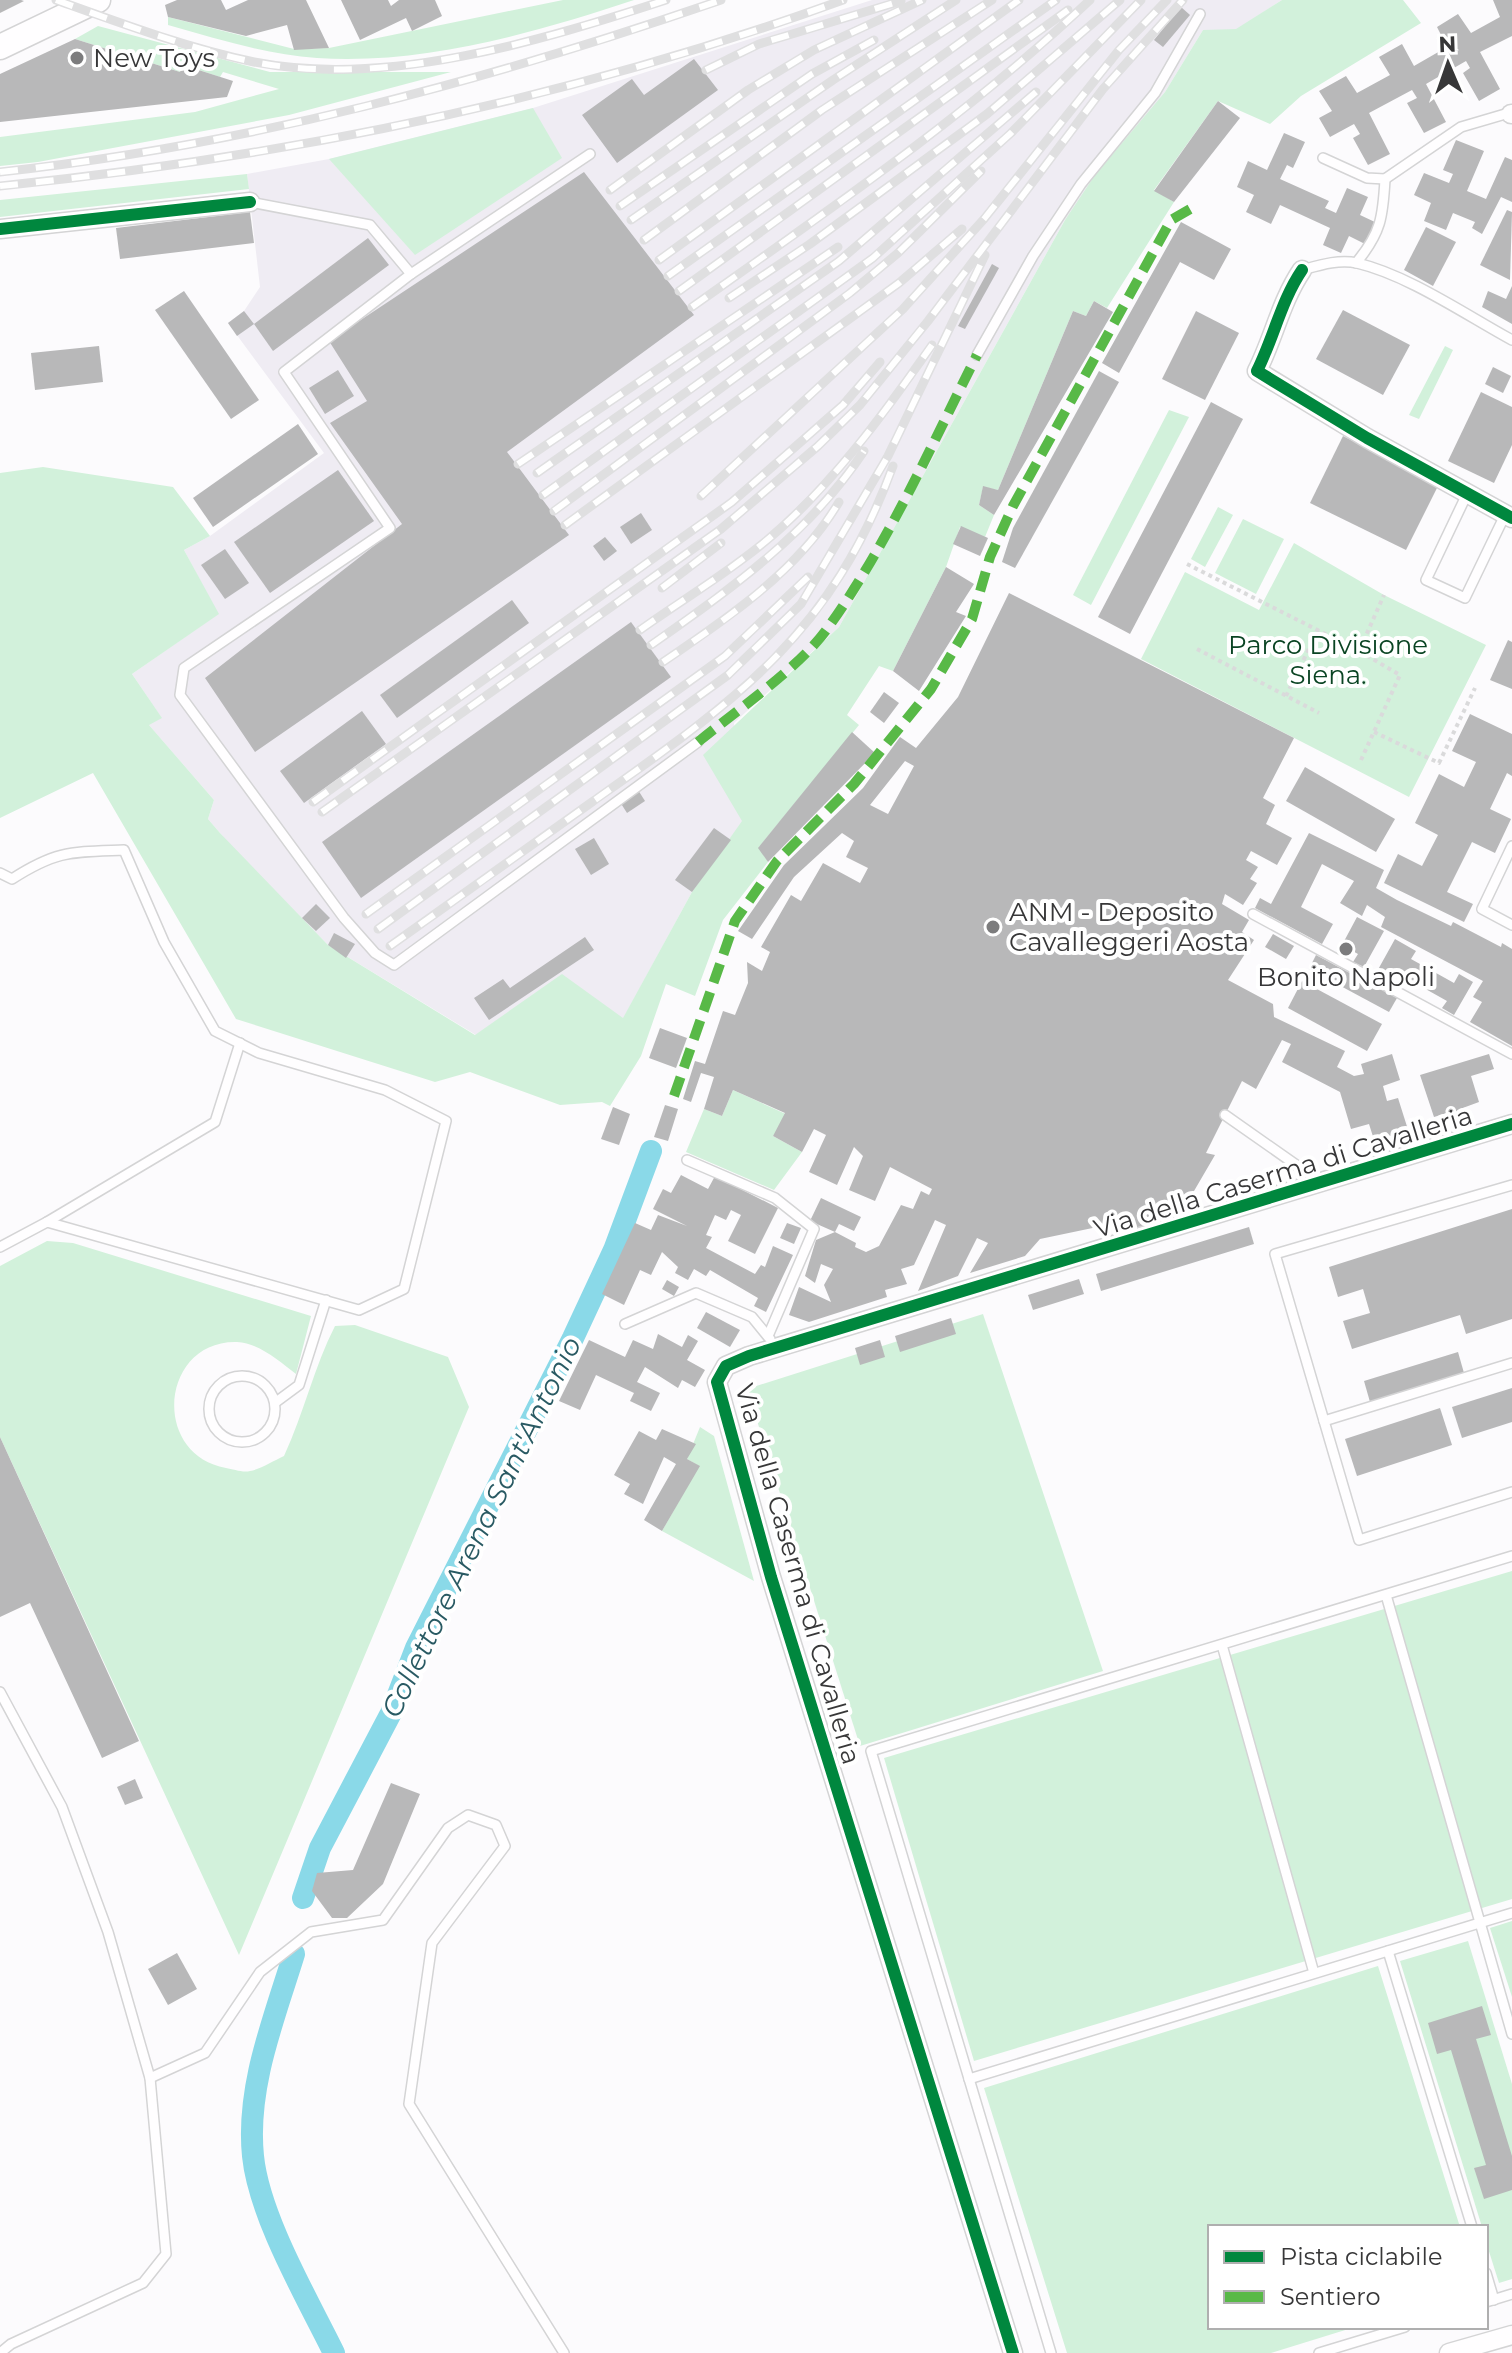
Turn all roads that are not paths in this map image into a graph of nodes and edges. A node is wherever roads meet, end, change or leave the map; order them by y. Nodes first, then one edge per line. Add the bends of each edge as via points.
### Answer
1 (98, 0) edge
2 (1200, 14) dead end
3 (0, 47) edge
4 (1512, 113) edge
5 (590, 154) dead end
6 (1323, 158) dead end
7 (1385, 179) junction
8 (250, 202) joint
9 (0, 229) edge
10 (1356, 263) junction
11 (1302, 270) joint
12 (411, 274) junction
13 (1512, 340) edge
14 (977, 355) dead end
15 (1467, 494) junction
16 (1509, 516) edge
17 (698, 742) dead end
18 (1512, 846) edge
19 (0, 873) edge
20 (1253, 914) dead end
21 (1512, 925) edge
22 (240, 1043) junction
23 (1512, 1054) edge
24 (1225, 1115) dead end
25 (1512, 1124) edge
26 (687, 1160) dead end
27 (1322, 1183) junction
28 (1512, 1185) edge
29 (47, 1222) junction
30 (0, 1247) edge
31 (326, 1300) junction
32 (625, 1324) dead end
33 (772, 1342) junction
34 (1512, 1363) edge
35 (276, 1402) junction
36 (1324, 1421) junction
37 (1512, 1492) edge
38 (1512, 1556) edge
39 (1386, 1595) junction
40 (1222, 1645) junction
41 (0, 1692) edge
42 (1512, 1913) edge
43 (1480, 1923) junction
44 (1388, 1951) junction
45 (1314, 1973) junction
46 (1509, 2014) edge
47 (1512, 2034) edge
48 (150, 2078) junction
49 (969, 2079) junction
50 (1471, 2225) edge
51 (1512, 2294) edge
52 (1490, 2301) edge
53 (1398, 2329) edge
54 (1512, 2335) edge
55 (0, 2353) edge
56 (564, 2353) edge
57 (1013, 2353) edge
58 (1051, 2353) edge
59 (1319, 2353) edge
60 (1449, 2353) edge

1 - 3 street
2 - 14 lane via 1155,93 1081,184 1033,256
4 - 7 lane via 1461,127
5 - 12 lane
6 - 7 lane via 1367,178
7 - 10 lane via 1376,239
8 - 9 street
8 - 12 lane via 370,225
10 - 11 lane
10 - 13 lane via 1430,295
11 - 15 street via 1285,295 1274,338 1257,371
12 - 17 lane via 284,372 390,528 184,668 180,695 344,918 375,953 394,965
15 - 16 street
15 - 16 lane via 1426,580 1465,598
18 - 21 lane via 1482,909
19 - 22 lane via 12,879 68,851 124,850 164,942 215,1031
20 - 23 lane
22 - 29 lane via 215,1122
22 - 31 lane via 385,1090 446,1121 404,1289 359,1310
24 - 27 lane
25 - 27 street, Via della Caserma di Cavalleria
26 - 33 lane via 775,1198 814,1229
27 - 33 street, Via della Caserma di Cavalleria
28 - 36 lane via 1275,1254
29 - 30 lane
29 - 31 lane
31 - 35 lane via 299,1385
32 - 33 lane via 696,1293 752,1317
33 - 57 street, Via della Caserma di Cavalleria via 726,1366 717,1382 723,1412
34 - 36 lane
35 - 35 lane via 265,1384 234,1376 212,1393 210,1420 225,1438 244,1443 272,1425
36 - 37 lane via 1359,1540
38 - 39 lane
39 - 40 lane
39 - 43 lane
40 - 45 lane
40 - 49 lane via 871,1751
41 - 48 lane via 62,1807 108,1932
42 - 43 lane
43 - 44 lane
43 - 46 lane
44 - 45 lane
44 - 50 lane
45 - 49 lane
46 - 47 lane
48 - 55 lane via 166,2254 143,2283
48 - 56 lane via 205,2053 260,1972 311,1932 383,1920 448,1828 468,1815 496,1825 505,1846 432,1943 409,2104
49 - 58 lane
51 - 52 lane
53 - 59 lane
54 - 60 street

